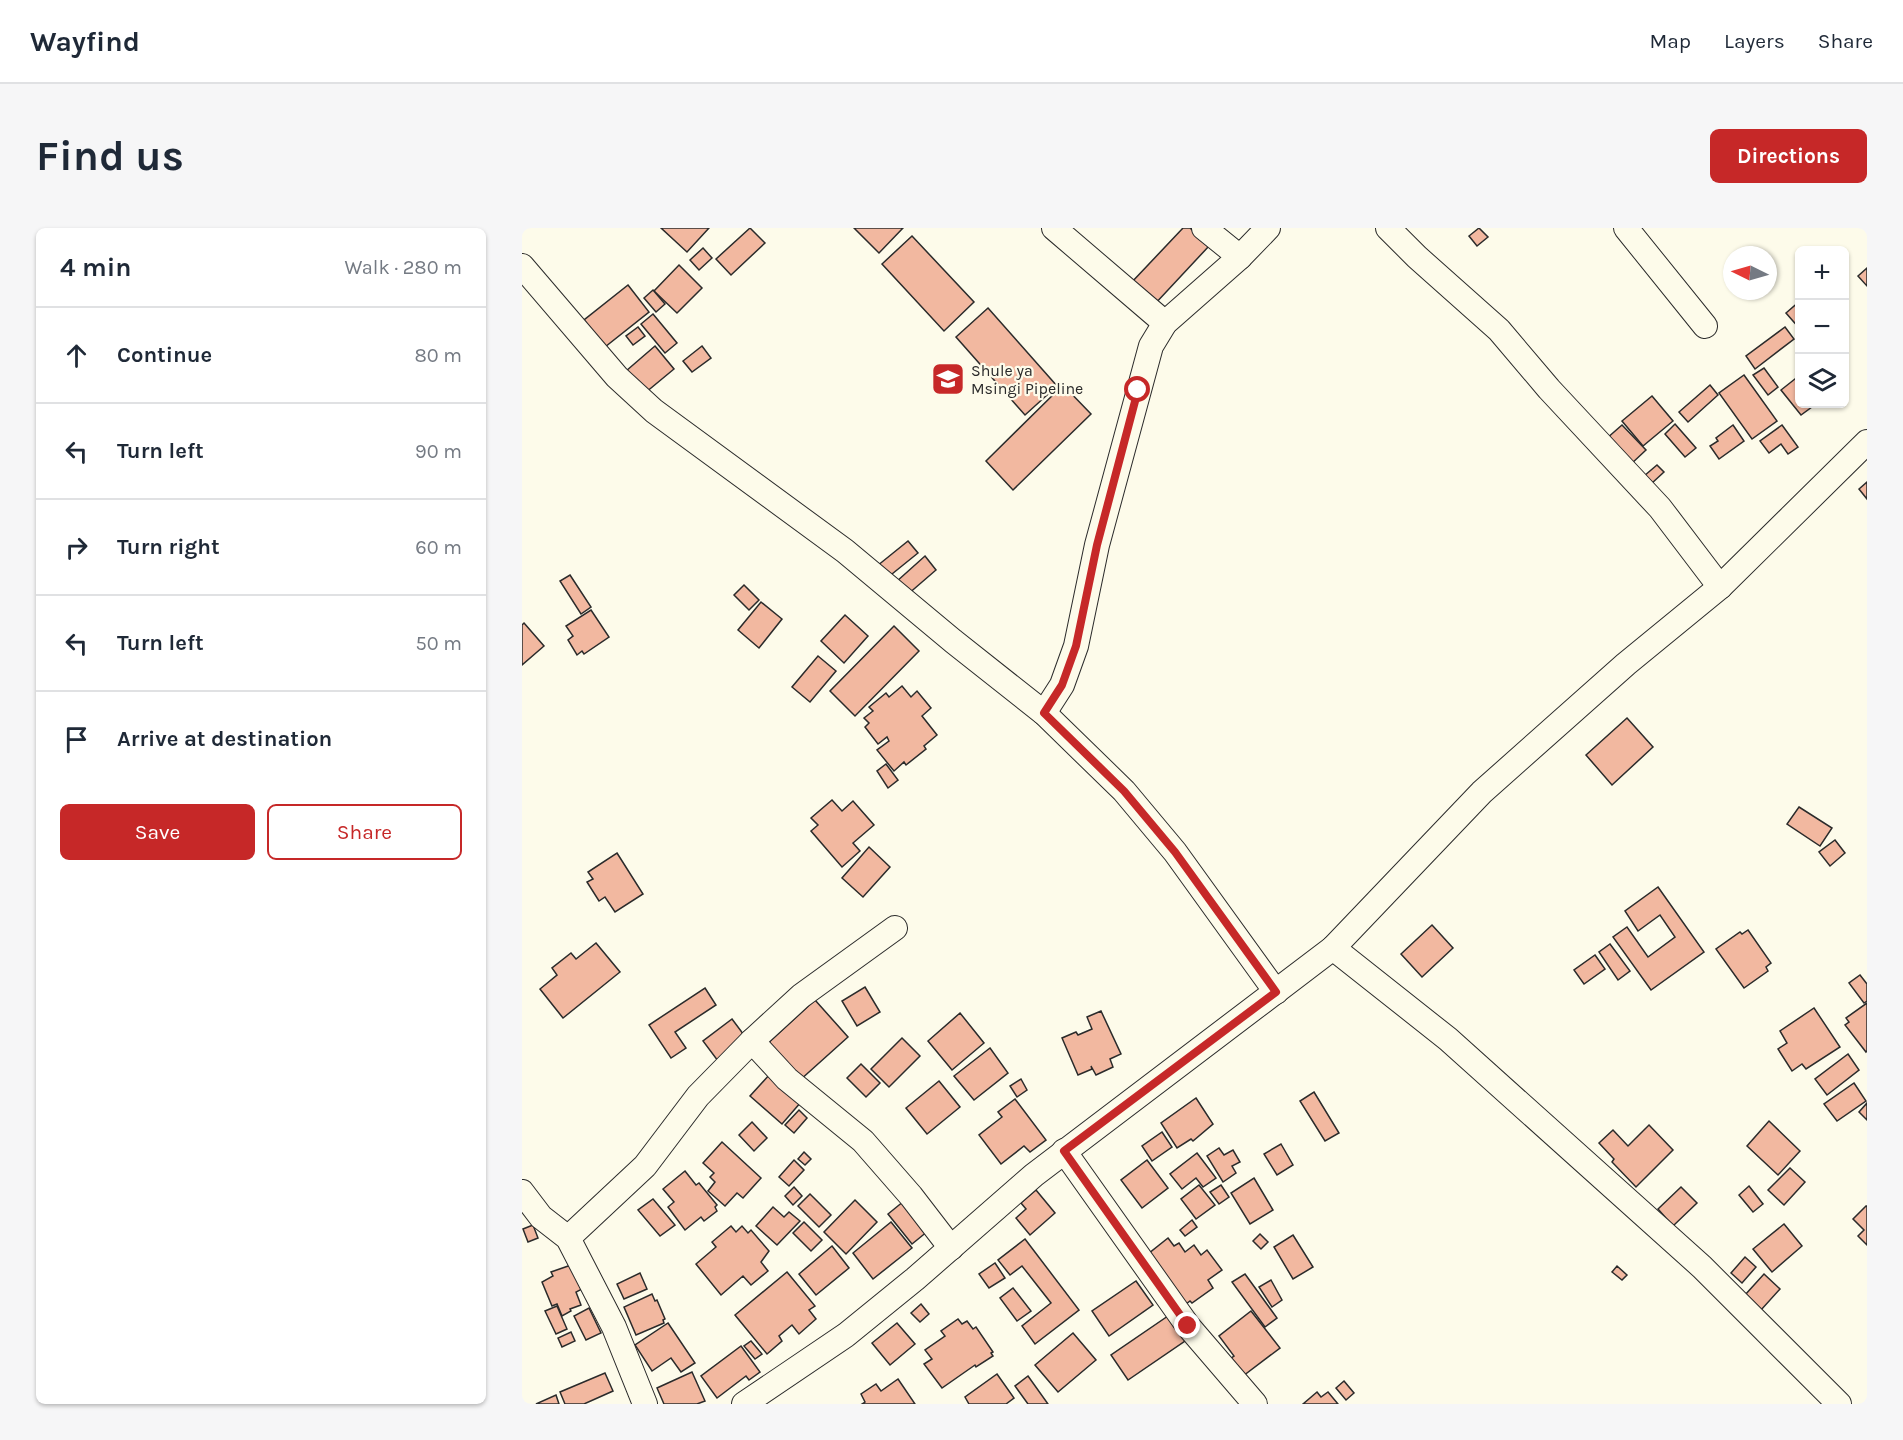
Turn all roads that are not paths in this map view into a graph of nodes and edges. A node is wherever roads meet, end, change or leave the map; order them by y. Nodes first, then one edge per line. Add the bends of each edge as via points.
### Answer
1 (1054, 228) edge
2 (1204, 228) edge
3 (1268, 228) edge
4 (1388, 228) edge
5 (1626, 228) edge
6 (1240, 257) junction
7 (522, 266) edge
8 (1164, 323) junction
9 (1705, 326) dead end
10 (1867, 442) edge
11 (1720, 587) junction
12 (1044, 713) junction
13 (895, 928) dead end
14 (1333, 948) junction
15 (1276, 992) junction
16 (752, 1041) junction
17 (1064, 1151) junction
18 (522, 1192) edge
19 (568, 1238) junction
20 (951, 1248) junction
21 (645, 1404) edge
22 (744, 1404) edge
23 (1255, 1404) edge
24 (1839, 1404) edge

1 - 8 street
2 - 6 street
3 - 6 street
4 - 11 street via 1499,330 1660,508
5 - 9 street
6 - 8 street
7 - 12 street via 617,377 654,411 845,551
8 - 12 street via 1151,346 1124,438 1076,646 1062,685
10 - 11 street
11 - 14 street via 1626,664 1482,792
12 - 15 street via 1124,791 1175,852
13 - 16 street via 801,996
14 - 15 street
14 - 24 street via 1448,1039 1702,1267
15 - 17 street
16 - 19 street via 698,1096 645,1166
16 - 20 street via 787,1079 862,1142
17 - 20 street
17 - 23 street via 1188,1326
18 - 19 street via 541,1217
19 - 21 street via 610,1318
20 - 22 street via 846,1335

